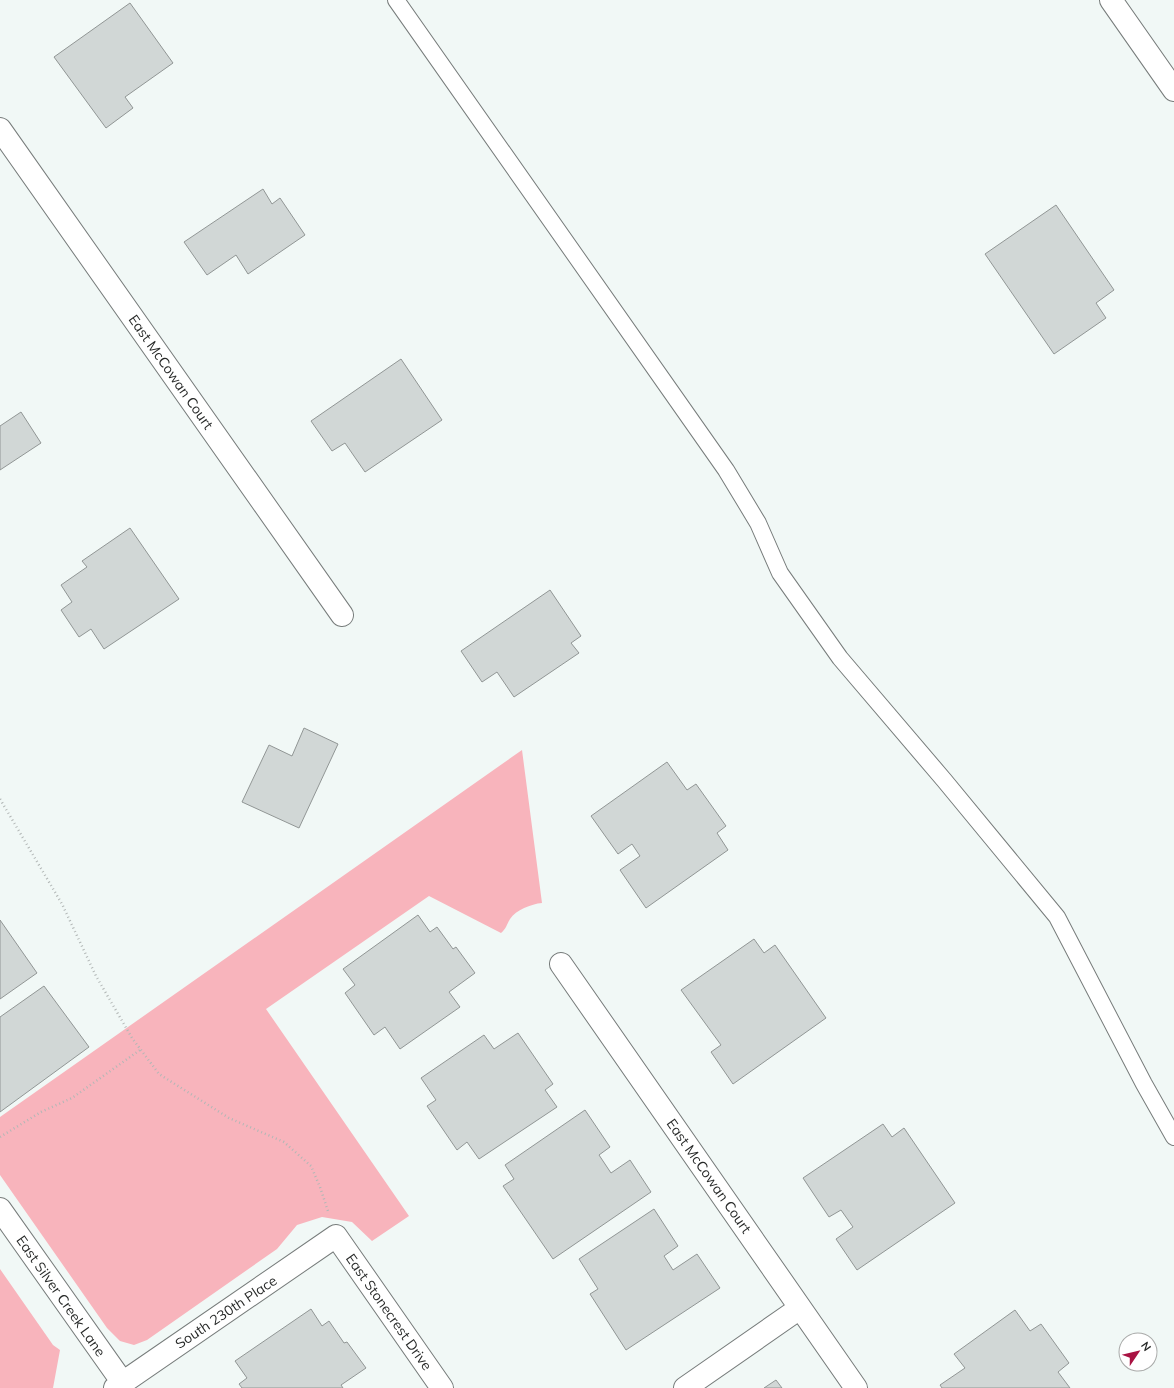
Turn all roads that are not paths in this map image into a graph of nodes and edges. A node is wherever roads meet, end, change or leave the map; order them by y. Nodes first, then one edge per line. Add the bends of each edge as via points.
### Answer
1 (396, 0) edge
2 (1111, 0) edge
3 (1174, 90) edge
4 (0, 129) edge
5 (342, 616) dead end
6 (561, 964) dead end
7 (1174, 1137) edge
8 (0, 1209) edge
9 (336, 1236) joint
10 (800, 1308) junction
11 (119, 1385) edge
12 (442, 1388) edge
13 (685, 1388) edge
14 (856, 1388) edge

1 - 7 lane via 726,470 758,523 780,573 835,651 1057,917
2 - 3 street
4 - 5 street, East McCowan Court
6 - 10 street, East McCowan Court
8 - 11 street, East Silver Creek Lane
9 - 11 street, South 230th Place
9 - 12 street, East Stonecrest Drive
10 - 13 street
10 - 14 street, East McCowan Court

